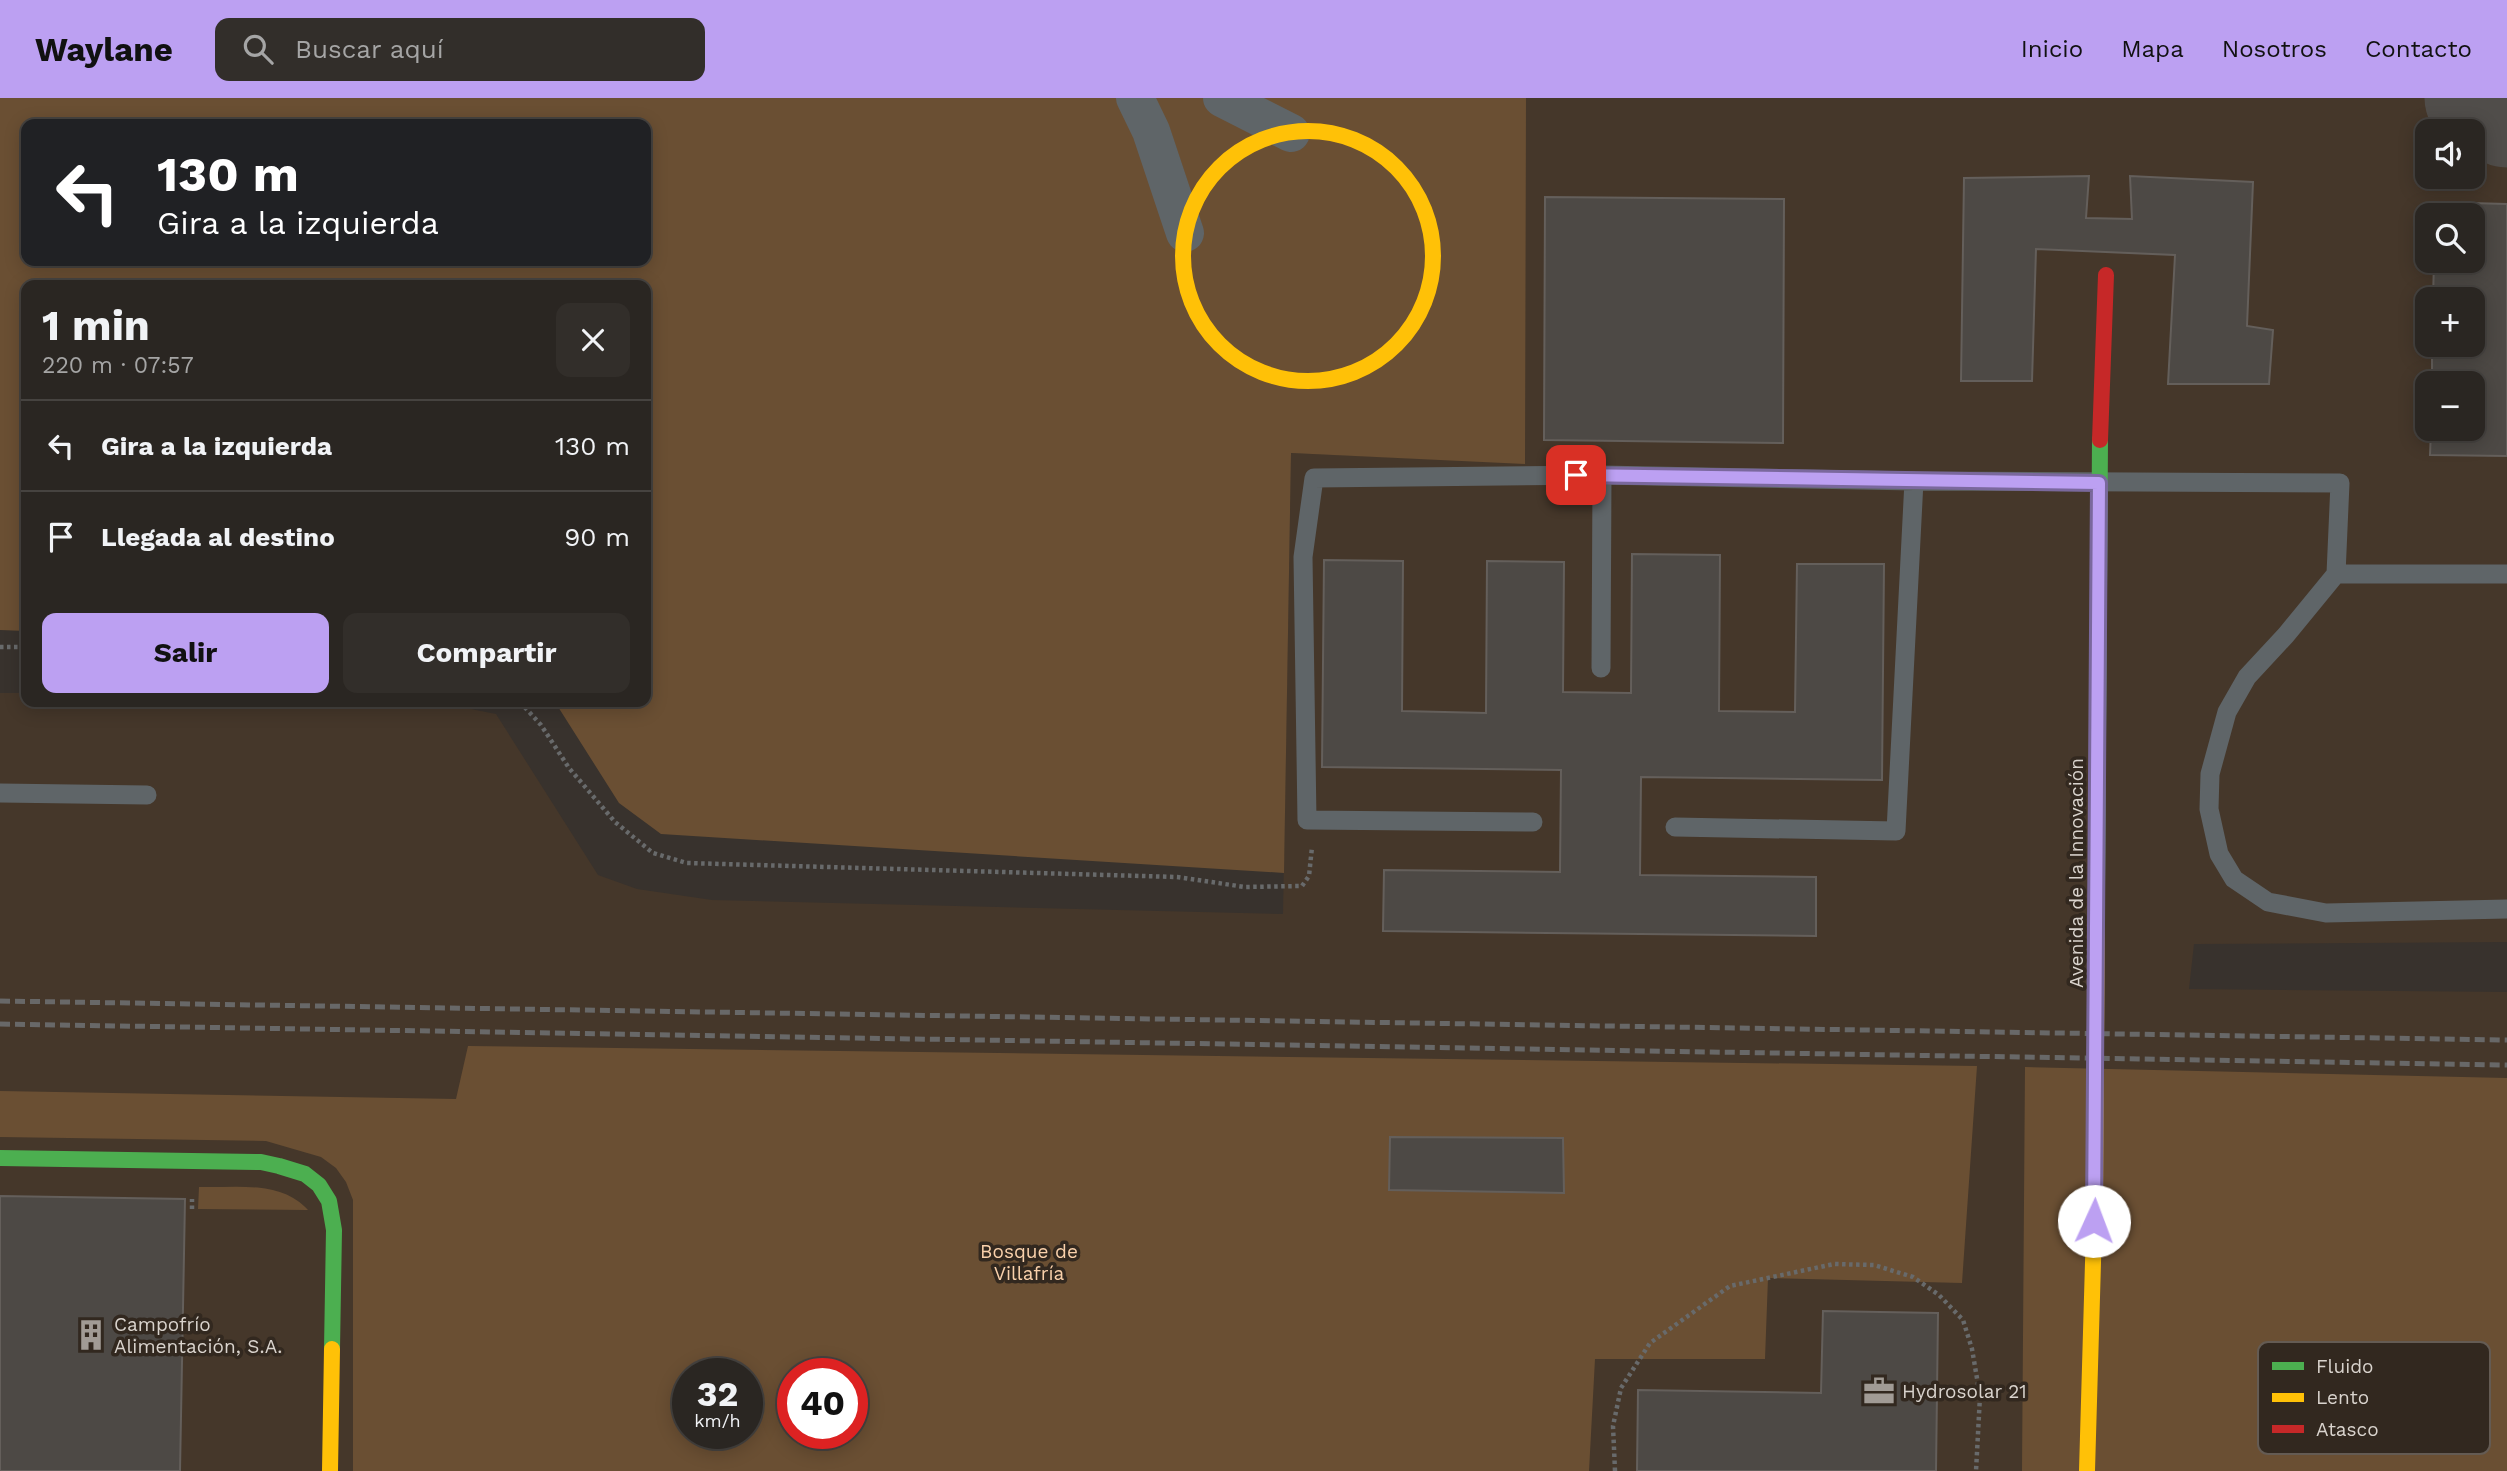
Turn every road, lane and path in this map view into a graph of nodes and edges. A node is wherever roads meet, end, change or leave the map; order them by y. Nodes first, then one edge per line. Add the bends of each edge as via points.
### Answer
1 (1135, 98) edge
2 (1222, 98) edge
3 (1291, 133) junction
4 (1185, 233) junction
5 (2106, 275) dead end
6 (1602, 474) junction
7 (1914, 481) junction
8 (2099, 483) junction
9 (2336, 574) junction
10 (2507, 574) edge
11 (0, 647) edge
12 (21, 647) edge
13 (1601, 668) dead end
14 (525, 707) edge
15 (0, 793) edge
16 (147, 795) dead end
17 (1307, 820) junction
18 (1533, 822) dead end
19 (1675, 827) dead end
20 (2507, 909) edge
21 (0, 1158) edge
22 (330, 1471) edge
23 (1615, 1471) edge
24 (1976, 1471) edge
25 (2087, 1471) edge

1 - 4 street via 1151,131
2 - 3 street
3 - 4 street via 1272,136 1235,154 1206,182
3 - 4 street via 1313,130 1354,139 1389,160 1416,192 1431,231 1433,272 1421,313 1396,346 1362,370 1322,381 1280,379 1241,363 1210,335 1190,300 1182,260
5 - 8 street, Avenida de la Innovación
6 - 7 lane
6 - 13 lane
6 - 17 lane via 1314,478 1303,557
7 - 8 lane
7 - 19 lane via 1896,831
8 - 9 lane via 2340,483
8 - 25 street, Avenida de la Innovación via 2095,1193
9 - 10 lane
9 - 20 lane via 2247,677 2227,712 2210,774 2208,809 2219,854 2234,878 2268,902 2326,913
11 - 12 path
14 - 17 path via 615,822 653,853 687,863 1177,877 1245,887 1302,886 1309,876 1313,851
15 - 16 lane
17 - 18 lane
21 - 22 street via 261,1162 290,1168 316,1181 326,1193 334,1230
23 - 24 path via 1613,1426 1621,1388 1650,1343 1730,1286 1834,1264 1874,1265 1913,1277 1940,1295 1963,1320 1980,1396

